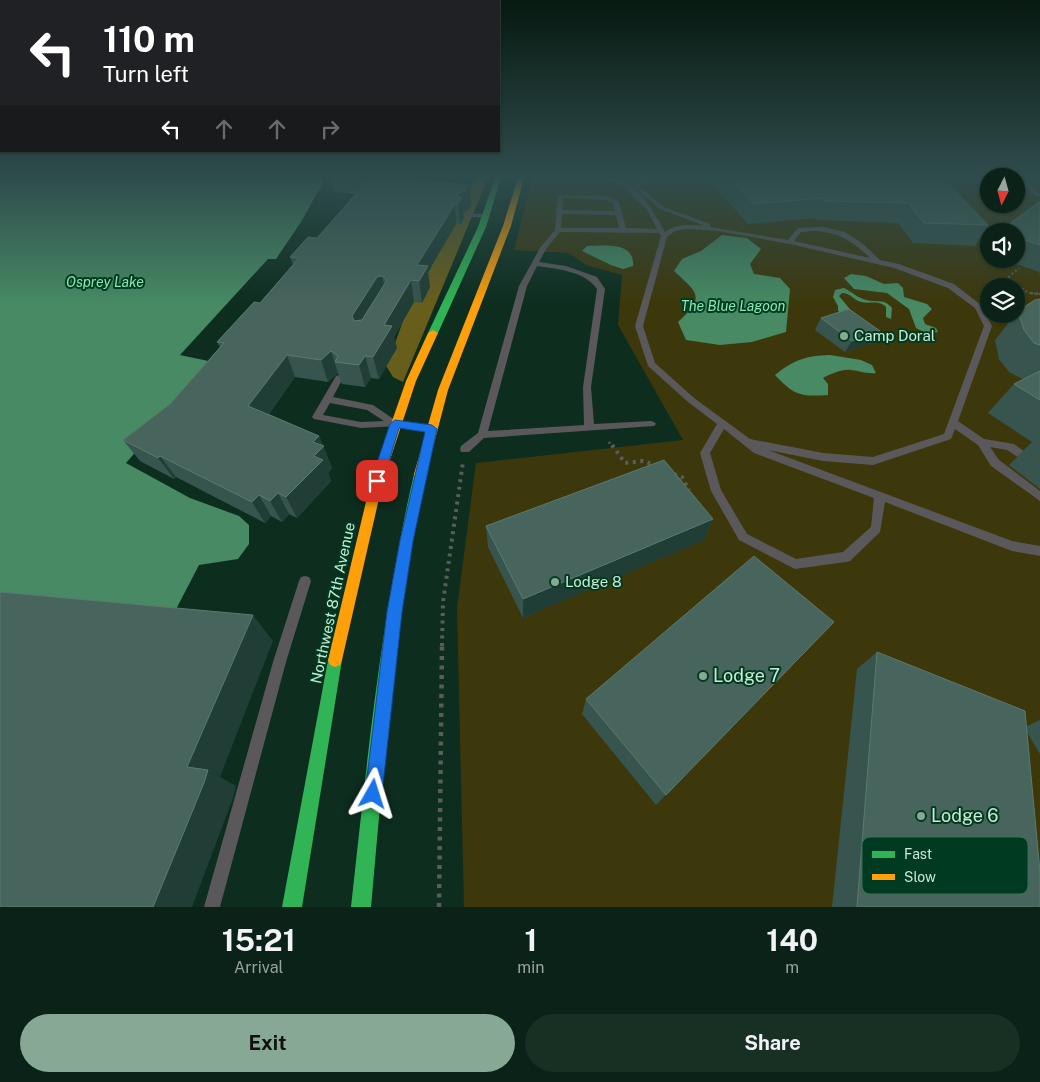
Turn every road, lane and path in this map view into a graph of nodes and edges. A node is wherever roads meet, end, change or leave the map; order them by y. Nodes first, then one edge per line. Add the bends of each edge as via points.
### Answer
1 (484, 220) edge
2 (510, 220) edge
3 (559, 220) edge
4 (621, 220) edge
5 (656, 220) edge
6 (695, 220) edge
7 (718, 229) junction
8 (558, 230) junction
9 (623, 230) junction
10 (662, 233) junction
11 (790, 242) junction
12 (877, 262) junction
13 (535, 264) junction
14 (1019, 268) dead end
15 (1007, 278) edge
16 (1025, 290) edge
17 (1040, 294) edge
18 (339, 378) edge
19 (327, 399) junction
20 (953, 422) junction
21 (651, 424) dead end
22 (722, 424) junction
23 (400, 425) junction
24 (589, 428) junction
25 (482, 435) junction
26 (609, 442) dead end
27 (747, 442) junction
28 (981, 442) junction
29 (465, 449) joint
30 (1025, 458) dead end
31 (659, 467) edge
32 (667, 470) edge
33 (690, 493) edge
34 (880, 496) junction
35 (1040, 497) edge
36 (1040, 551) edge
37 (304, 581) dead end
38 (212, 907) edge
39 (292, 907) edge
40 (361, 907) edge
41 (439, 907) edge

1 - 23 main road, Northwest 87th Avenue via 418,364
2 - 40 main road via 427,428 394,612
3 - 8 lane
4 - 9 lane
5 - 10 lane
6 - 7 lane
7 - 10 lane via 686,227
7 - 11 lane
8 - 9 lane
8 - 13 lane
9 - 10 lane
10 - 22 lane via 639,326 651,364
11 - 12 lane
11 - 12 lane via 800,230 816,227 839,231 857,242
12 - 20 lane via 952,286 978,307 988,326
13 - 24 lane via 563,268 594,279 601,288 587,387
13 - 25 lane via 523,286
14 - 15 path
16 - 17 path
18 - 19 lane
19 - 23 lane via 370,407
19 - 23 lane via 317,418 361,426
20 - 27 lane via 948,436 873,461 823,456
20 - 28 lane
21 - 24 lane
22 - 27 lane
22 - 34 lane via 705,453 716,491 743,537 795,564 846,557 876,529
23 - 39 main road, Northwest 87th Avenue via 368,510 340,634
24 - 25 lane
25 - 29 lane
26 - 31 path via 625,463 644,461
27 - 34 lane via 758,450
28 - 30 lane via 1010,447
28 - 35 lane via 995,462
29 - 41 path via 444,602
32 - 33 path via 682,477
34 - 36 lane via 1012,546
37 - 38 lane via 274,673 236,829

